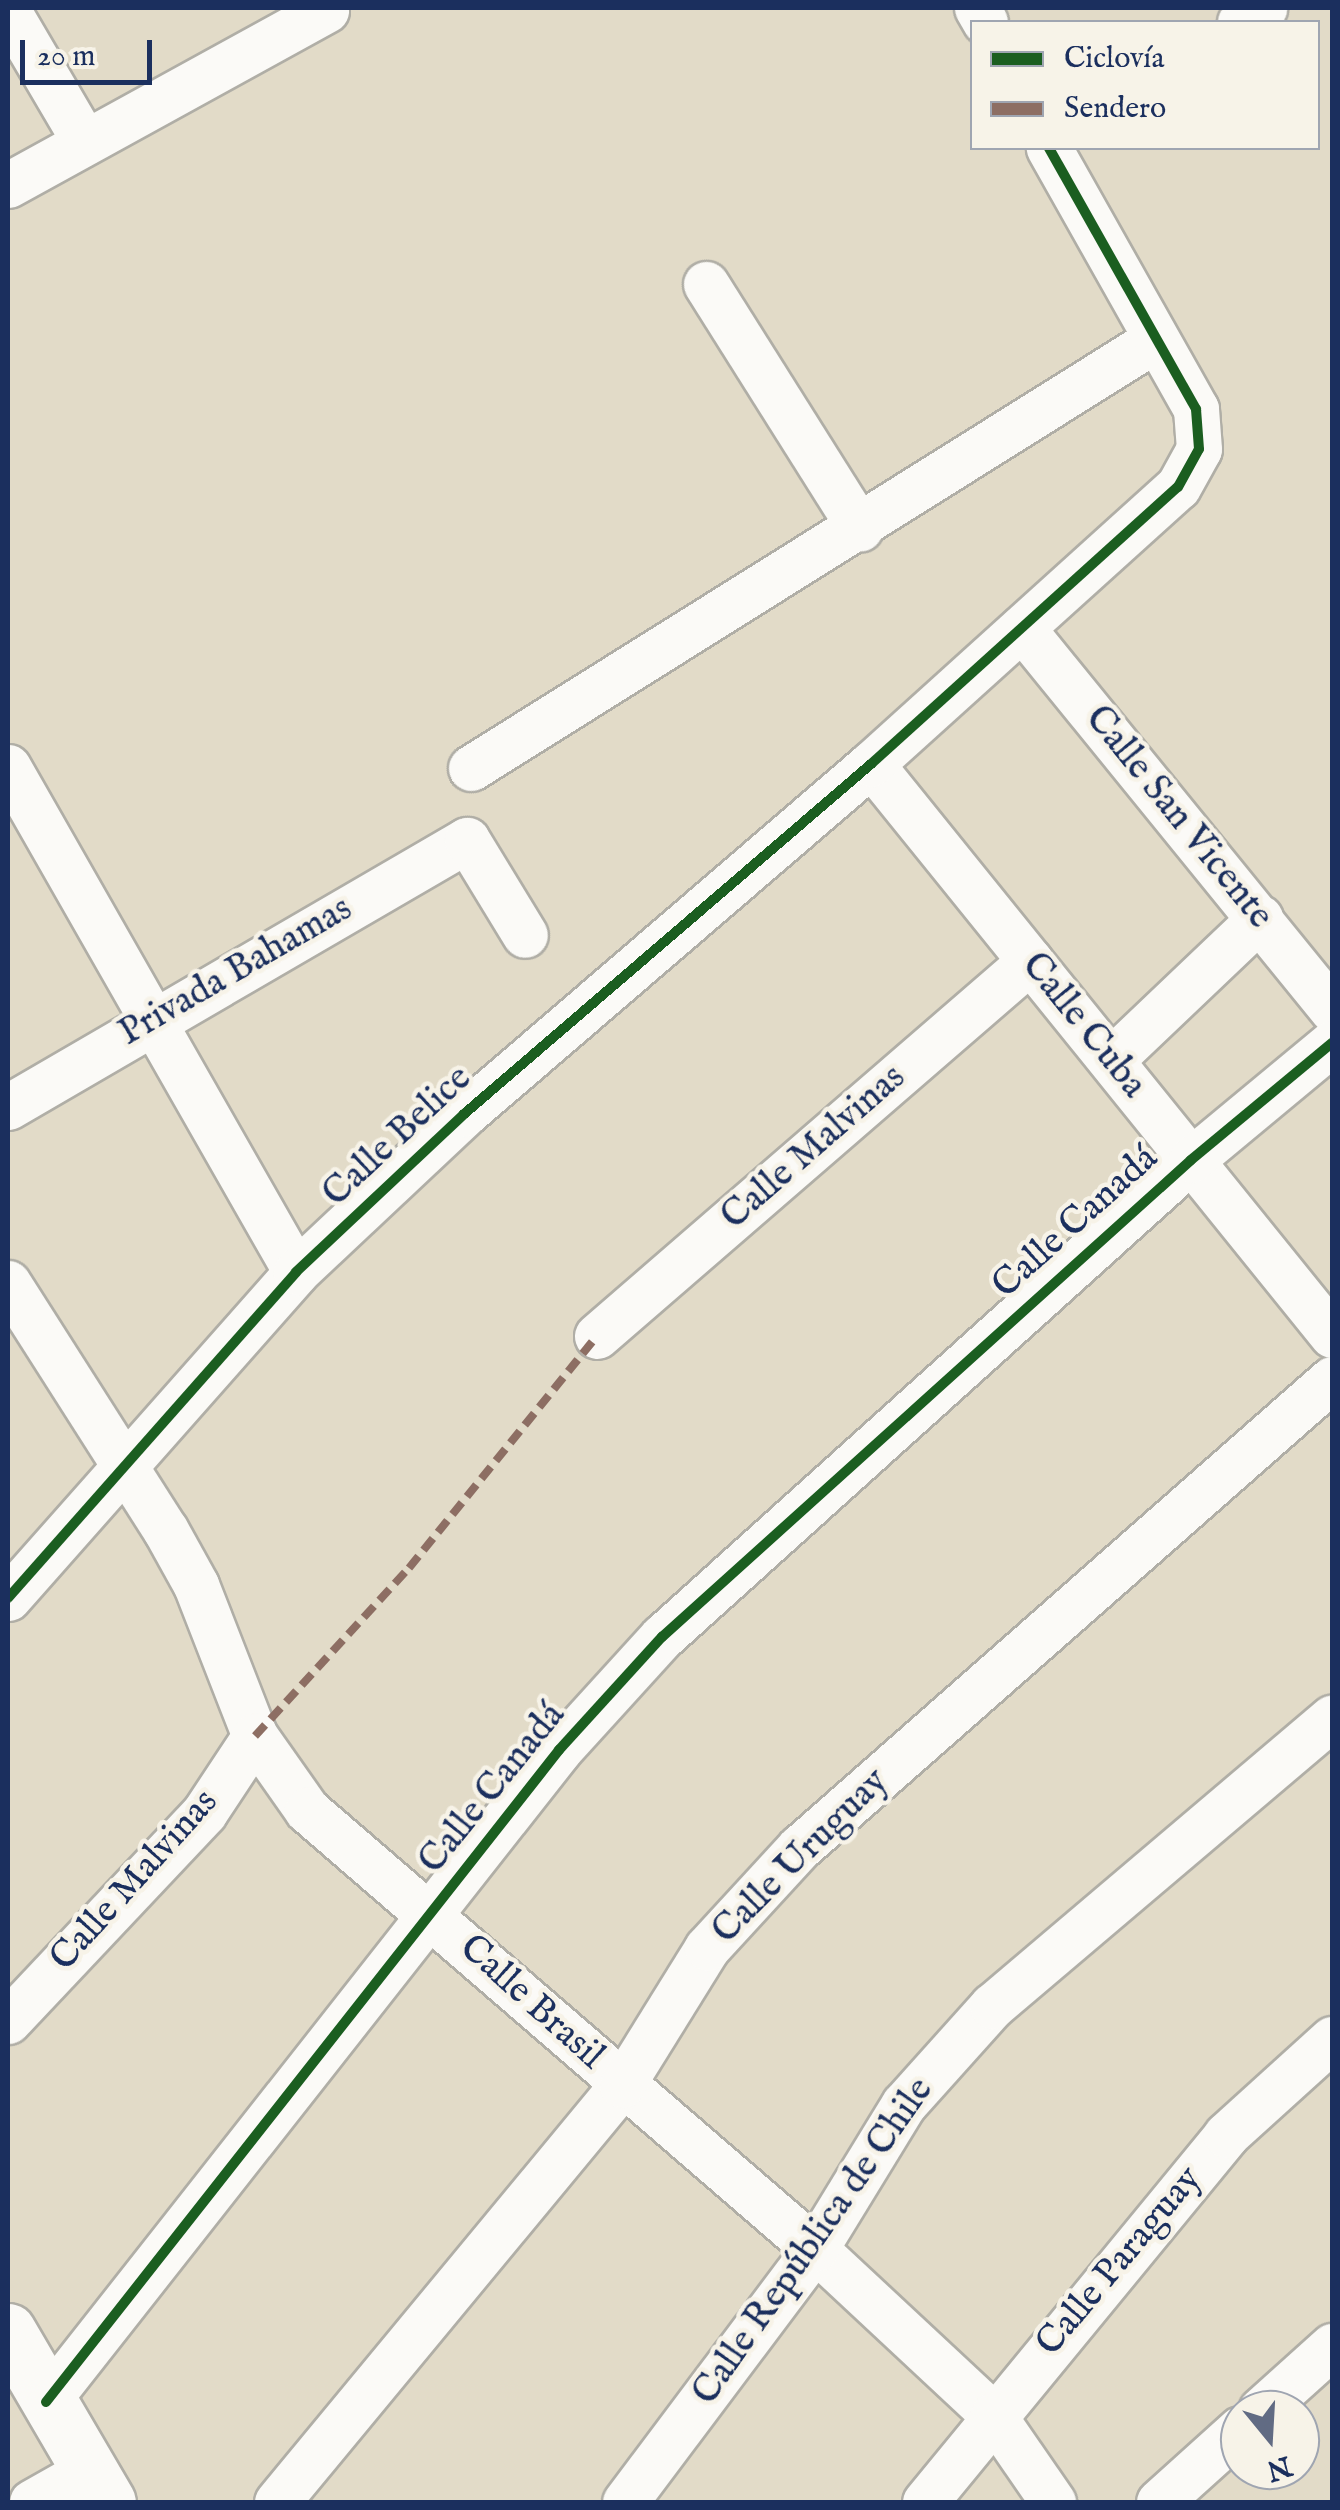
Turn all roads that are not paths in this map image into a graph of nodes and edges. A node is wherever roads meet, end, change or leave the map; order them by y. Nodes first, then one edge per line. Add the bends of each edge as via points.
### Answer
1 (326, 10) dead end
2 (8, 11) edge
3 (85, 142) junction
4 (1050, 150) edge
5 (8, 185) edge
6 (706, 284) dead end
7 (1156, 339) junction
8 (860, 528) junction
9 (1022, 628) junction
10 (871, 764) junction
11 (8, 767) edge
12 (471, 768) dead end
13 (1260, 918) junction
14 (525, 936) dead end
15 (1030, 961) junction
16 (1332, 1010) edge
17 (150, 1020) junction
18 (1332, 1043) edge
19 (1110, 1060) junction
20 (8, 1107) edge
21 (1191, 1160) junction
22 (296, 1272) junction
23 (8, 1282) edge
24 (1332, 1335) edge
25 (21, 1336) edge
26 (597, 1336) dead end
27 (1332, 1379) edge
28 (124, 1465) junction
29 (8, 1598) edge
30 (1332, 1718) edge
31 (255, 1736) junction
32 (432, 1914) junction
33 (8, 2020) edge
34 (1332, 2038) edge
35 (622, 2085) junction
36 (814, 2248) junction
37 (8, 2331) edge
38 (1332, 2346) edge
39 (1284, 2390) edge
40 (46, 2402) junction
41 (993, 2416) junction
42 (1220, 2448) edge
43 (99, 2486) edge
44 (32, 2502) edge
45 (276, 2502) edge
46 (625, 2502) edge
47 (925, 2502) edge
48 (1054, 2502) edge
49 (1159, 2502) edge

1 - 3 street
2 - 3 street
3 - 5 street
4 - 7 street, Calle Belice
6 - 8 street
7 - 8 street
7 - 9 street, Calle Belice via 1196,409 1200,449 1178,488
8 - 12 street
9 - 10 street, Calle Belice
9 - 13 street, Calle San Vicente
10 - 15 street, Calle Cuba
10 - 22 street, Calle Belice via 464,1114
11 - 17 street
13 - 16 street, Calle San Vicente
13 - 19 street
14 - 17 street, Privada Bahamas via 467,840
15 - 19 street, Calle Cuba
15 - 26 street, Calle Malvinas
17 - 20 street, Privada Bahamas
17 - 22 street
18 - 21 street
19 - 21 street, Calle Cuba
21 - 24 street, Calle Cuba
21 - 32 street, Calle Canadá via 662,1636 559,1750
22 - 28 street, Calle Belice
23 - 25 street, Calle Brasil
25 - 28 street, Calle Brasil
27 - 35 street, Calle Uruguay via 799,1848 708,1948
28 - 29 street, Calle Belice
28 - 31 street, Calle Brasil via 196,1586
30 - 36 street, Calle República de Chile via 992,2006 904,2104
31 - 32 street, Calle Brasil via 307,1810
31 - 33 street, Calle Malvinas via 204,1813
32 - 35 street, Calle Brasil
32 - 40 street, Calle Canadá
34 - 41 street, Calle Paraguay via 1226,2135
35 - 36 street, Calle Brasil
35 - 45 street, Calle Uruguay
36 - 41 street, Calle Brasil
36 - 46 street, Calle República de Chile
37 - 40 street
38 - 39 street
40 - 43 street
41 - 47 street, Calle Paraguay
41 - 48 street, Calle Brasil
42 - 49 street
43 - 44 street

